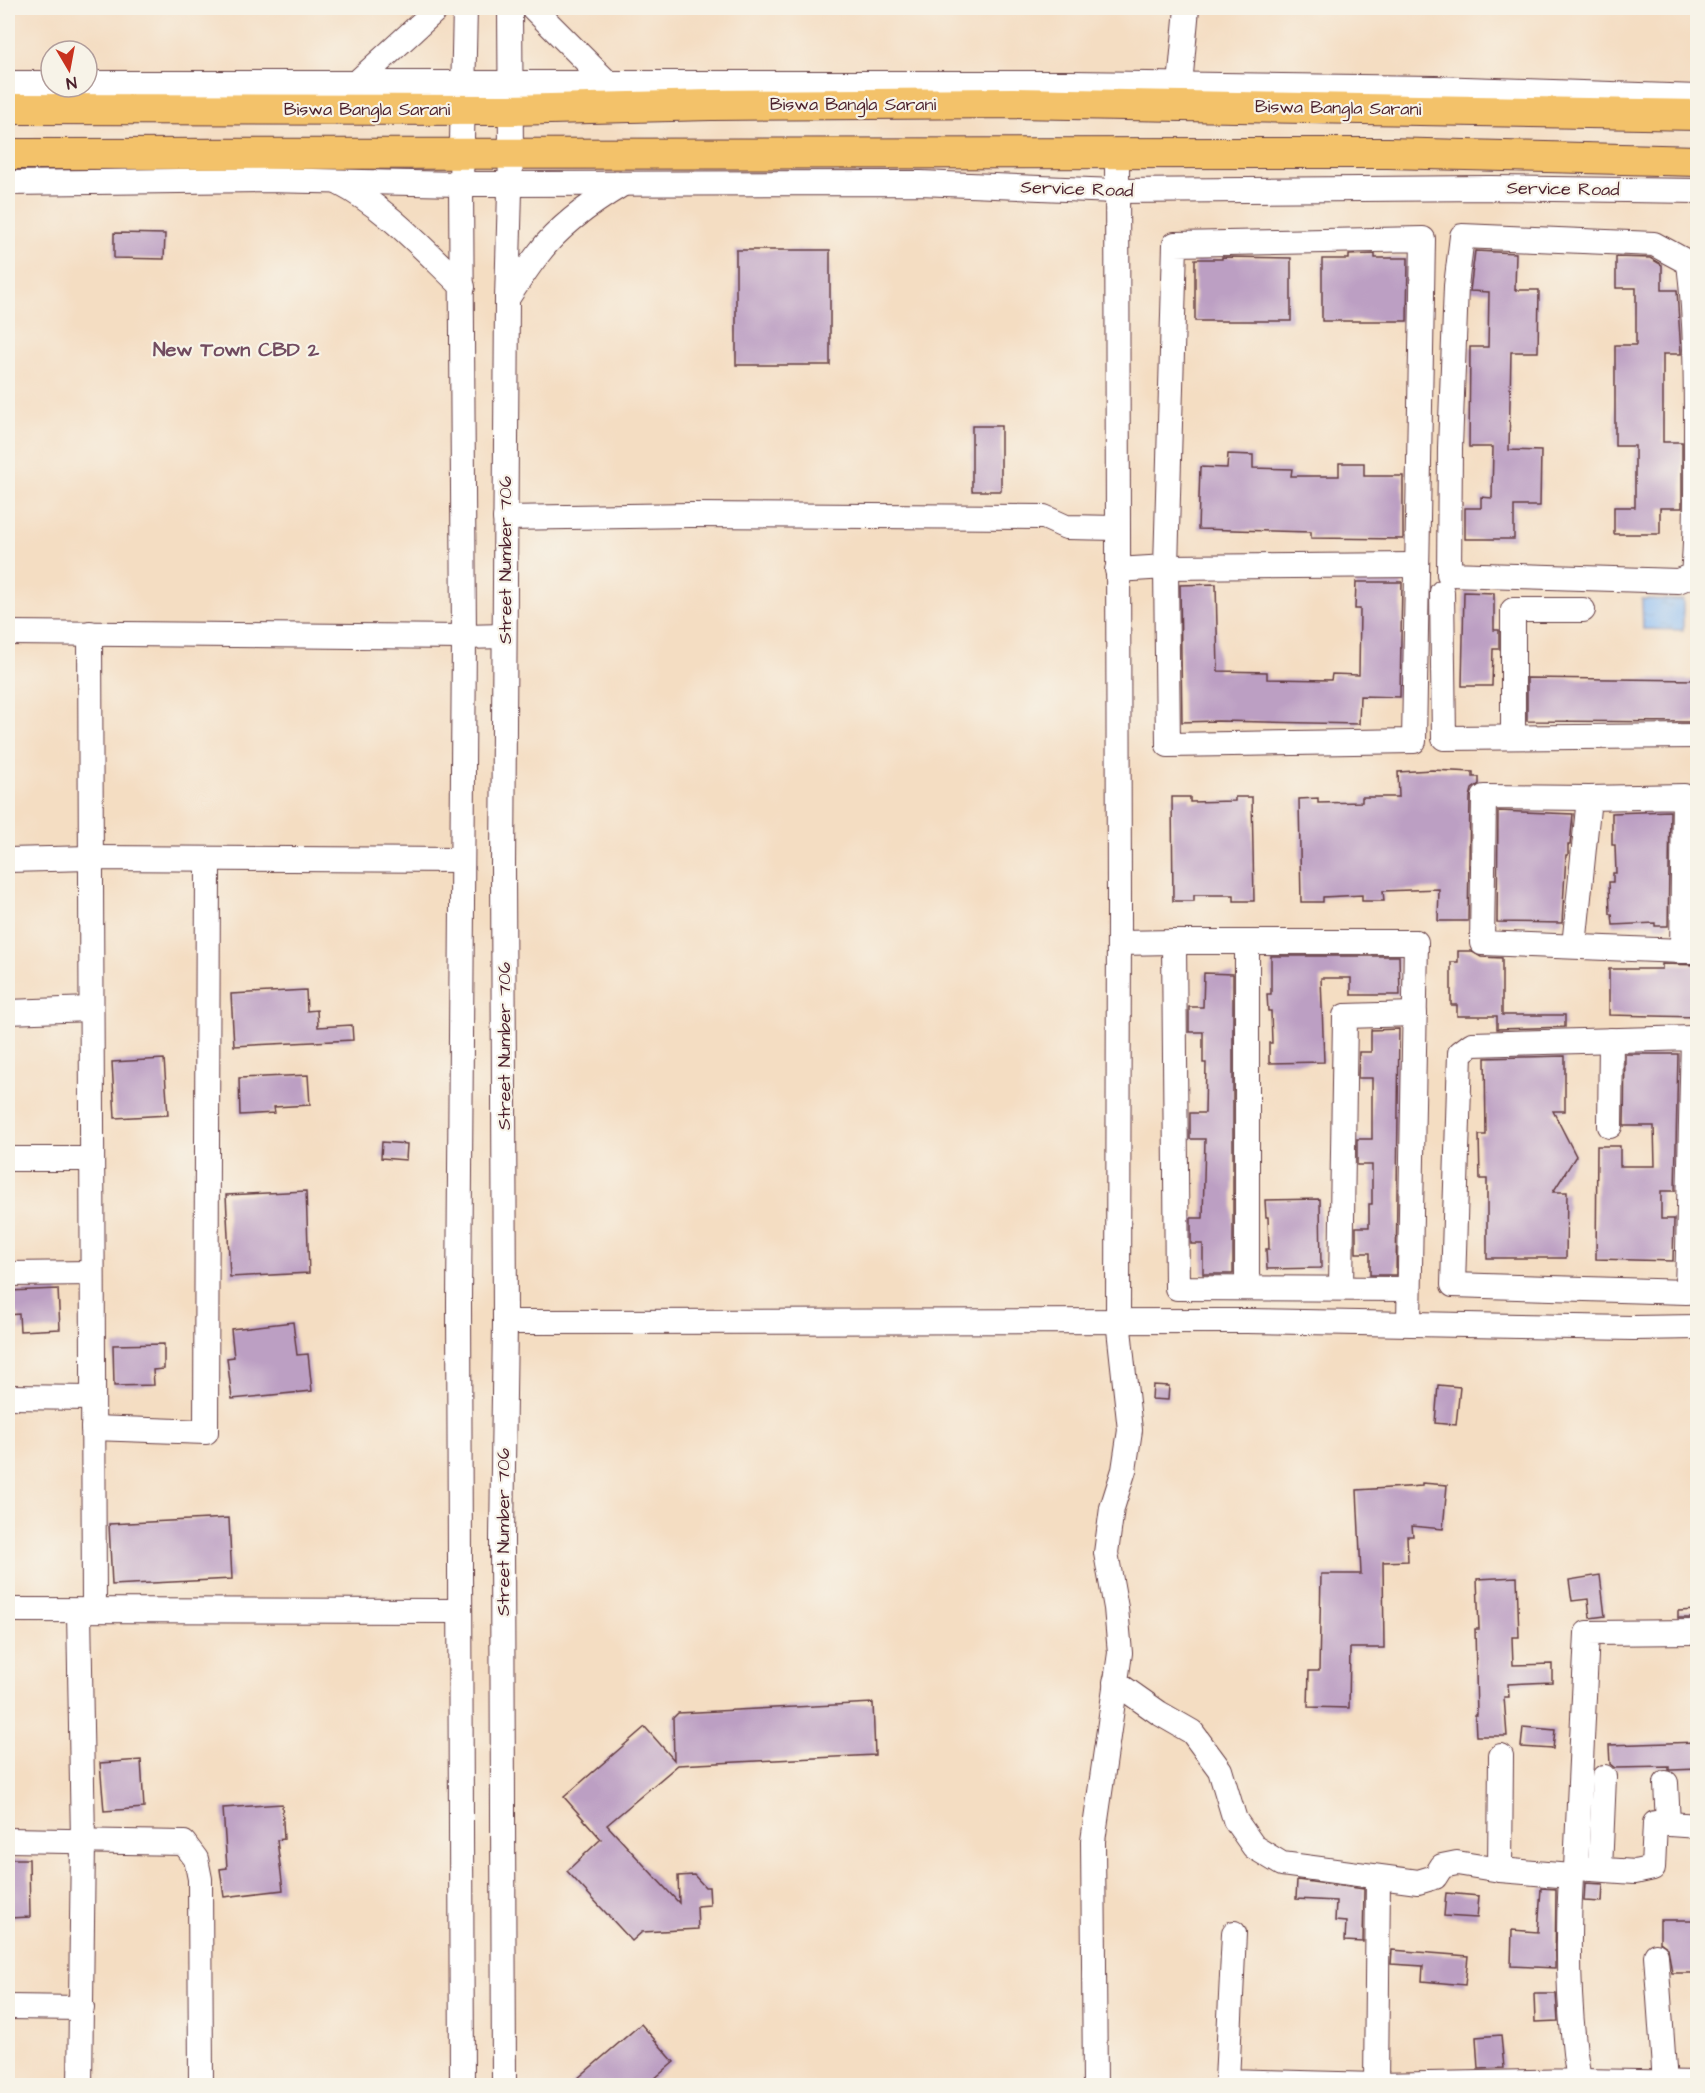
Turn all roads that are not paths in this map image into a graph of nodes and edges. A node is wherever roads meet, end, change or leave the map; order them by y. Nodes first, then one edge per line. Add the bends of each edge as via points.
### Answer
1 (438, 8) edge
2 (465, 8) edge
3 (510, 8) edge
4 (533, 8) edge
5 (1187, 13) edge
6 (8, 83) edge
7 (39, 83) edge
8 (99, 83) edge
9 (356, 83) junction
10 (608, 83) junction
11 (1180, 85) junction
12 (463, 96) junction
13 (511, 96) junction
14 (1698, 97) edge
15 (8, 109) edge
16 (1698, 115) edge
17 (1117, 153) junction
18 (8, 154) edge
19 (462, 155) junction
20 (511, 155) junction
21 (1698, 160) edge
22 (335, 181) junction
23 (8, 183) edge
24 (461, 184) junction
25 (510, 184) junction
26 (623, 184) junction
27 (1115, 191) junction
28 (1698, 191) edge
29 (463, 287) junction
30 (507, 300) junction
31 (1697, 392) edge
32 (1697, 417) edge
33 (505, 518) junction
34 (1117, 528) junction
35 (1416, 565) junction
36 (1166, 567) junction
37 (1117, 570) junction
38 (1442, 592) dead end
39 (1583, 610) dead end
40 (8, 633) edge
41 (90, 633) junction
42 (504, 636) junction
43 (464, 637) junction
44 (1513, 736) junction
45 (1698, 736) edge
46 (1589, 798) junction
47 (91, 858) junction
48 (208, 859) junction
49 (8, 860) edge
50 (462, 860) junction
51 (1174, 942) junction
52 (1247, 942) junction
53 (1119, 943) junction
54 (1574, 946) junction
55 (1690, 951) edge
56 (91, 1010) junction
57 (8, 1011) edge
58 (1415, 1014) junction
59 (1611, 1040) junction
60 (1611, 1126) dead end
61 (1694, 1145) edge
62 (8, 1159) edge
63 (92, 1159) junction
64 (92, 1273) junction
65 (8, 1274) edge
66 (1247, 1287) junction
67 (1341, 1288) junction
68 (1409, 1288) junction
69 (1118, 1320) junction
70 (505, 1322) junction
71 (1409, 1322) junction
72 (1698, 1327) edge
73 (8, 1397) edge
74 (93, 1398) junction
75 (93, 1428) junction
76 (8, 1610) edge
77 (86, 1610) junction
78 (460, 1611) junction
79 (1698, 1632) edge
80 (1115, 1682) junction
81 (1501, 1756) dead end
82 (1604, 1778) dead end
83 (1666, 1783) dead end
84 (1668, 1824) junction
85 (1698, 1826) edge
86 (8, 1840) edge
87 (83, 1841) junction
88 (1600, 1869) junction
89 (1500, 1870) junction
90 (1573, 1872) junction
91 (1378, 1877) junction
92 (1234, 1932) dead end
93 (1656, 1955) dead end
94 (8, 2007) edge
95 (82, 2008) junction
96 (1579, 2081) junction
97 (1665, 2083) junction
98 (1698, 2083) edge
99 (80, 2085) edge
100 (201, 2085) edge
101 (462, 2085) edge
102 (504, 2085) edge
103 (1095, 2085) edge
104 (1376, 2085) edge

1 - 9 street
2 - 12 street
3 - 13 street, Street Number 706
4 - 10 street
5 - 11 street
6 - 7 street
8 - 9 street
9 - 12 street
10 - 11 street
10 - 13 street
11 - 14 street
12 - 13 main road, Biswa Bangla Sarani
12 - 15 main road, Biswa Bangla Sarani
12 - 19 street
13 - 16 main road, Biswa Bangla Sarani via 723,105 1014,103
13 - 20 street, Street Number 706
17 - 20 main road
17 - 21 main road via 1388,153
17 - 27 street
18 - 19 main road
19 - 20 main road
19 - 24 street
20 - 25 street, Street Number 706
22 - 23 street
22 - 24 street
22 - 29 street via 358,192
24 - 25 street
24 - 29 street
25 - 26 street
25 - 30 street, Street Number 706
26 - 27 street, Service Road via 920,183
26 - 30 street, Service Road via 597,199 540,251
27 - 28 street, Service Road
27 - 34 street
29 - 43 street
30 - 33 street, Street Number 706
31 - 32 street
31 - 32 street via 1695,310 1689,263 1654,244 1462,236 1456,286 1449,459 1449,574 1678,580 1693,575
33 - 34 street via 1044,517 1066,527
33 - 42 street, Street Number 706
34 - 37 street
35 - 36 street
35 - 36 street via 1414,741 1168,744
35 - 36 street via 1423,239 1174,244
36 - 37 street
37 - 53 street
38 - 44 street via 1444,738
39 - 44 street via 1513,610
40 - 41 street
41 - 43 street
41 - 47 street
42 - 43 street
42 - 70 street, Street Number 706
43 - 50 street
44 - 45 street
46 - 54 street
46 - 54 street via 1484,797 1482,943
46 - 55 street via 1684,796
47 - 48 street
47 - 49 street
47 - 56 street
48 - 50 street
48 - 75 street via 206,1432
50 - 78 street
51 - 52 street
51 - 53 street
51 - 66 street via 1177,1288
52 - 58 street via 1416,942
52 - 66 street
53 - 69 street
54 - 55 street
56 - 57 street
56 - 63 street
58 - 67 street via 1345,1016
58 - 68 street
59 - 60 street
59 - 61 street via 1693,1038
59 - 61 street via 1472,1044 1460,1053 1454,1285 1687,1292
62 - 63 street
63 - 64 street
64 - 65 street
64 - 74 street
66 - 67 street
67 - 68 street
68 - 71 street
69 - 70 street
69 - 71 street
69 - 80 street via 1130,1430 1106,1553 1120,1653
70 - 102 street, Street Number 706
71 - 72 street
73 - 74 street
74 - 75 street
75 - 77 street
76 - 77 street
77 - 78 street
77 - 87 street
78 - 101 street
79 - 90 street via 1587,1633
80 - 91 street via 1192,1732 1220,1770 1234,1820 1254,1848 1282,1864
80 - 103 street via 1093,1841
81 - 89 street
82 - 88 street
83 - 84 street
84 - 85 street
84 - 88 street via 1655,1823 1653,1868 1635,1872
86 - 87 street
87 - 95 street
87 - 100 street via 184,1844 196,1859 200,1879
88 - 90 street
89 - 90 street
89 - 91 street via 1457,1863 1442,1866 1435,1877 1418,1882
90 - 96 street via 1568,1923 1570,1996
91 - 104 street
92 - 104 street via 1227,2081
93 - 97 street
94 - 95 street
95 - 99 street
96 - 97 street
96 - 104 street
97 - 98 street

